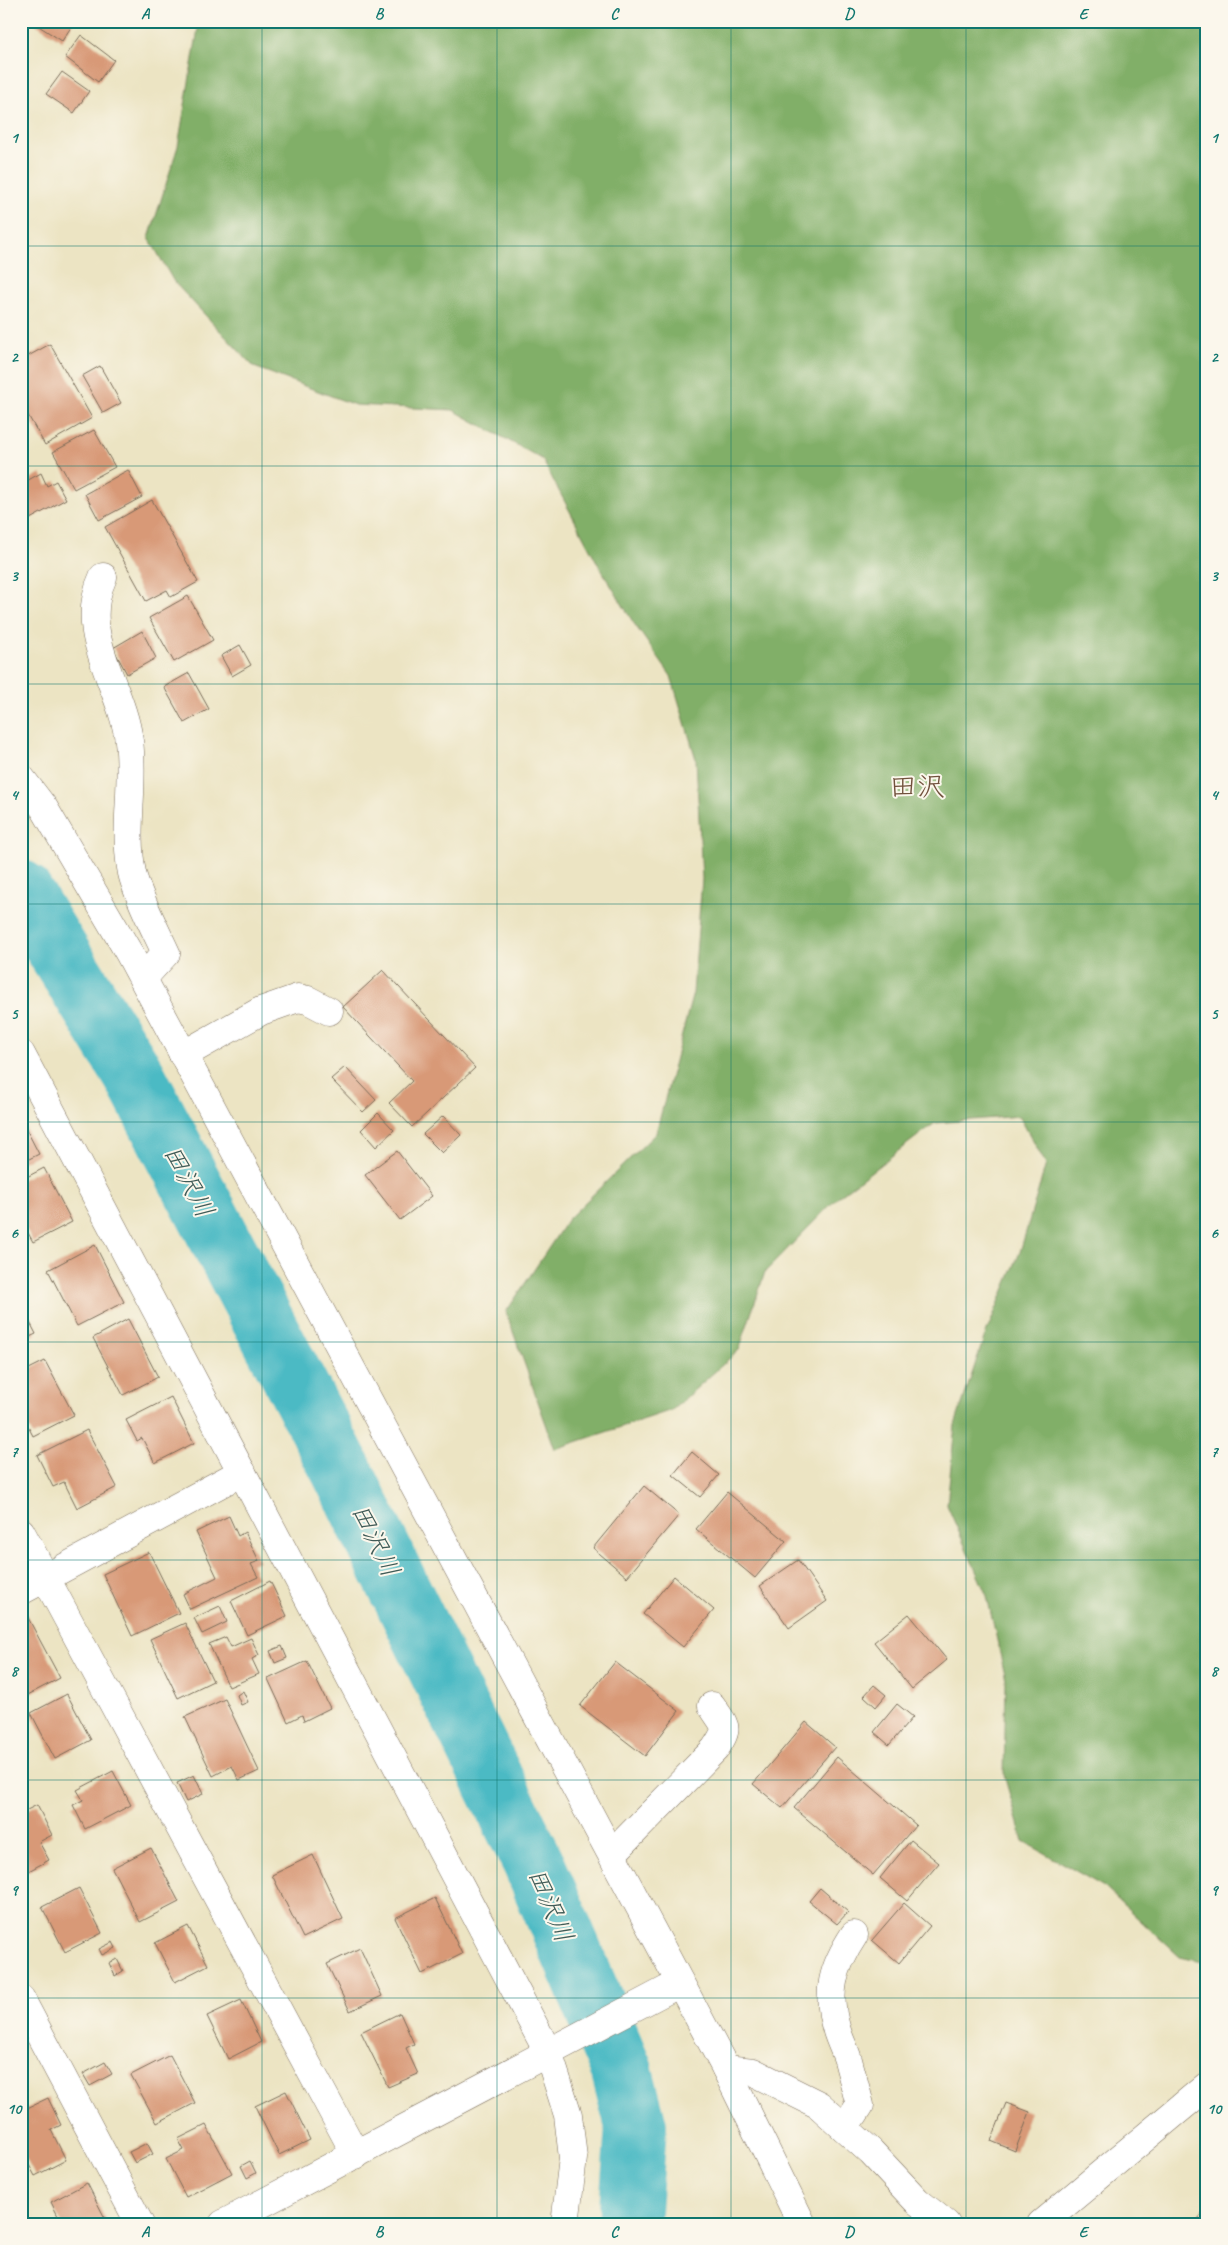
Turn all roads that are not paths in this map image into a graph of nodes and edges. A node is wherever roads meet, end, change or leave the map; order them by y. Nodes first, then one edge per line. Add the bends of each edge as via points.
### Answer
1 (103, 577) dead end
2 (21, 778) edge
3 (143, 978) junction
4 (330, 1012) dead end
5 (21, 1054) edge
6 (183, 1054) junction
7 (242, 1472) junction
8 (21, 1532) edge
9 (46, 1578) junction
10 (21, 1591) edge
11 (712, 1706) dead end
12 (612, 1854) junction
13 (854, 1935) dead end
14 (680, 1983) junction
15 (21, 1999) edge
16 (548, 2052) junction
17 (726, 2069) junction
18 (1207, 2086) edge
19 (845, 2128) junction
20 (356, 2155) junction
21 (140, 2224) edge
22 (224, 2224) edge
23 (564, 2224) edge
24 (802, 2224) edge
25 (946, 2224) edge
26 (1041, 2224) edge

1 - 3 street via 96,592 94,624 129,739 132,769 128,841 132,875 166,953
2 - 3 street via 44,808
3 - 6 street
4 - 6 street via 298,998 261,1011
5 - 7 street
6 - 12 street
7 - 9 street
7 - 16 street
8 - 9 street
9 - 10 street
9 - 20 street
11 - 12 street via 726,1727 715,1749
12 - 14 street
13 - 19 street via 837,1964 831,1998 836,2029 848,2058 860,2105
14 - 16 street
14 - 17 street
15 - 21 street
16 - 20 street
16 - 23 street via 568,2116 573,2158
17 - 19 street via 753,2072 819,2105
17 - 24 street
18 - 26 street
19 - 25 street via 917,2201
20 - 22 street

